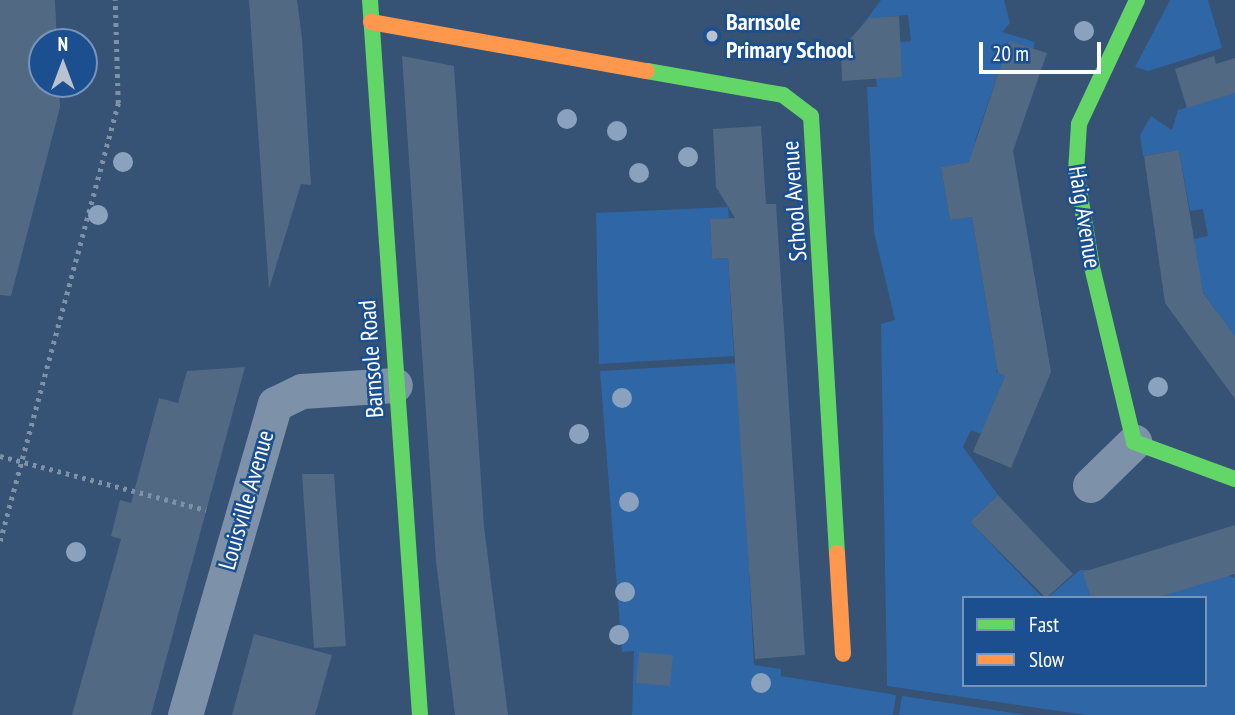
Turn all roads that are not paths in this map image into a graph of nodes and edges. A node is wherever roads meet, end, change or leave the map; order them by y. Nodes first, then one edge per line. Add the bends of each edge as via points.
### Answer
1 (370, 0) edge
2 (1137, 0) edge
3 (371, 22) junction
4 (396, 385) junction
5 (1135, 442) junction
6 (1235, 479) edge
7 (1090, 485) dead end
8 (843, 654) dead end
9 (186, 715) edge
10 (420, 715) edge

1 - 3 street, Barnsole Road
2 - 5 street, Haig Avenue via 1086,103 1075,158 1110,354
3 - 4 street, Barnsole Road
3 - 8 street, School Avenue via 666,70 783,94 806,109 813,133
4 - 9 street, Louisville Avenue via 302,391 275,404
4 - 10 street, Barnsole Road
5 - 6 street
5 - 7 street

